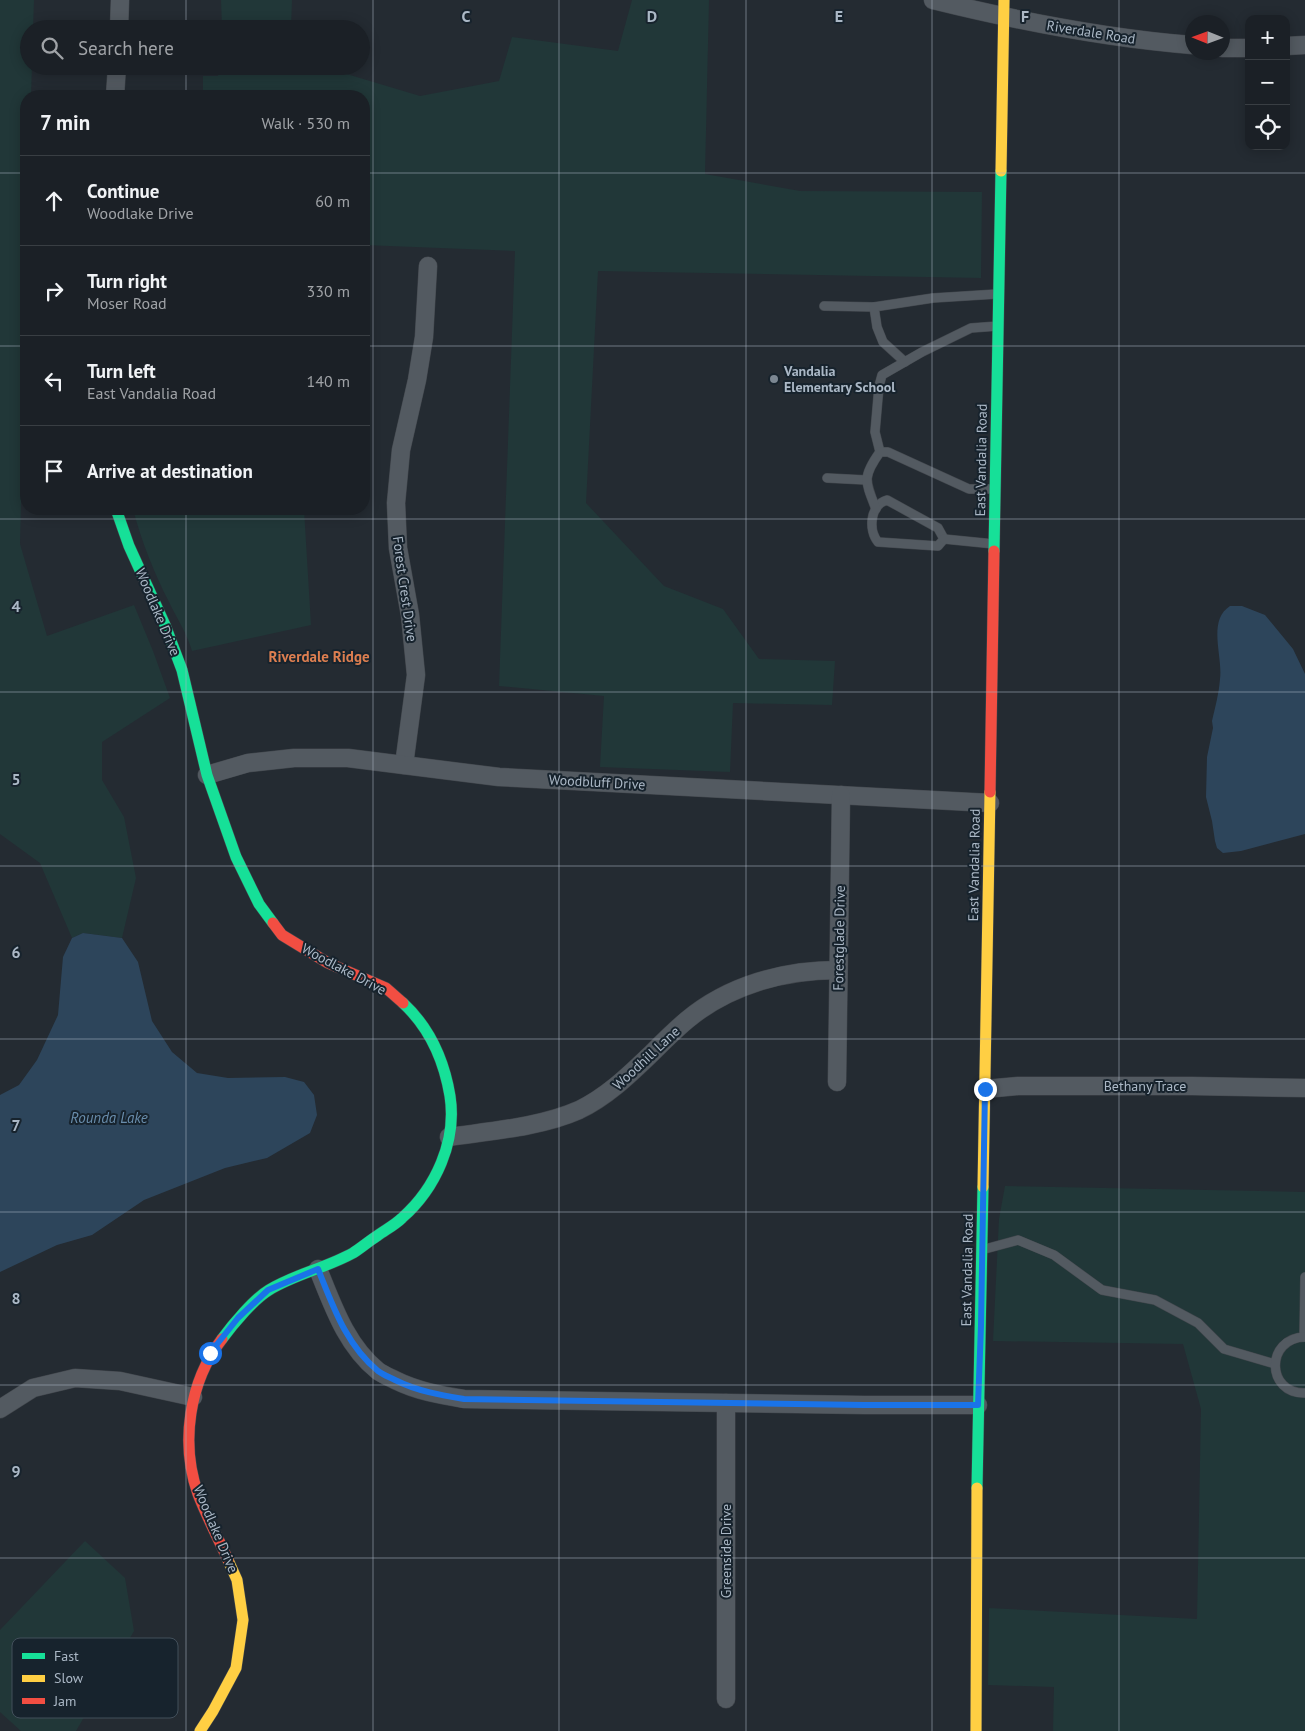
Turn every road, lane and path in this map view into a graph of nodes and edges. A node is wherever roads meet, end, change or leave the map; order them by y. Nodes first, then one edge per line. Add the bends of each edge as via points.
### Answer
1 (120, 0) edge
2 (933, 0) edge
3 (1004, 9) edge
4 (119, 20) edge
5 (1185, 44) edge
6 (1305, 45) edge
7 (1290, 46) edge
8 (1230, 48) edge
9 (1245, 48) edge
10 (116, 75) edge
11 (115, 90) edge
12 (428, 266) dead end
13 (999, 294) junction
14 (824, 306) dead end
15 (874, 308) junction
16 (998, 326) junction
17 (905, 362) junction
18 (880, 452) junction
19 (827, 478) dead end
20 (866, 480) junction
21 (995, 489) junction
22 (876, 509) junction
23 (118, 515) edge
24 (944, 539) junction
25 (994, 544) junction
26 (404, 765) junction
27 (207, 775) junction
28 (840, 795) junction
29 (990, 802) junction
30 (838, 970) junction
31 (837, 1082) dead end
32 (1305, 1088) edge
33 (985, 1089) junction
34 (449, 1137) junction
35 (982, 1250) junction
36 (318, 1269) junction
37 (1305, 1277) edge
38 (1305, 1305) edge
39 (1304, 1337) edge
40 (1275, 1364) junction
41 (1305, 1393) edge
42 (193, 1397) junction
43 (726, 1403) junction
44 (978, 1405) junction
45 (0, 1409) edge
46 (726, 1699) dead end
47 (200, 1731) edge
48 (976, 1731) edge

1 - 4 street
2 - 3 street, Riverdale Road
3 - 5 street, Riverdale Road via 1156,42
3 - 13 street, East Vandalia Road
6 - 7 street
8 - 9 street
10 - 11 street
12 - 26 street, Forest Crest Drive via 424,336 401,450 396,502 398,548 416,675
13 - 15 lane via 932,298
13 - 16 street, East Vandalia Road
14 - 15 lane
15 - 17 lane via 883,342
16 - 17 lane via 971,328
16 - 21 street, East Vandalia Road
17 - 18 lane via 882,375 875,432
18 - 20 lane via 870,465
18 - 21 lane via 888,452 968,490
19 - 20 lane
20 - 22 lane
21 - 25 street, East Vandalia Road
22 - 24 lane via 887,500 938,528
22 - 24 lane via 872,527 878,542 938,546
23 - 27 street, Woodlake Drive via 182,670
24 - 25 lane
25 - 29 street, East Vandalia Road
26 - 27 street, Woodbluff Drive via 348,758 294,758 248,764
26 - 28 street, Woodbluff Drive via 500,777
27 - 34 street, Woodlake Drive via 236,858 259,904 282,935 328,963 386,988 412,1012 431,1037 446,1074 452,1110
28 - 29 street, Woodbluff Drive
28 - 30 street, Forestglade Drive
29 - 33 street, East Vandalia Road
30 - 31 street, Forestglade Drive
30 - 34 street, Woodhill Lane via 811,970 769,978 723,996 687,1020 612,1091 578,1110 536,1123
32 - 33 street, Bethany Trace via 1018,1086
33 - 35 street, East Vandalia Road
34 - 36 street, Woodlake Drive via 443,1160 428,1189 402,1218 353,1253
35 - 40 lane via 1018,1240 1054,1255 1102,1290 1155,1300 1198,1323 1224,1349
35 - 44 street, East Vandalia Road
36 - 42 street, Woodlake Drive via 268,1290 238,1318 210,1353
36 - 43 street via 337,1317 358,1351 379,1372 410,1387 464,1399
37 - 38 lane
38 - 39 lane
39 - 40 lane via 1289,1340 1281,1346
40 - 41 lane via 1276,1373 1286,1388
42 - 45 street via 120,1381 75,1378 33,1388
42 - 47 street, Woodlake Drive via 189,1421 190,1458 198,1493 237,1580 243,1620 236,1668
43 - 44 street
43 - 46 street, Greenside Drive
44 - 48 street, East Vandalia Road

